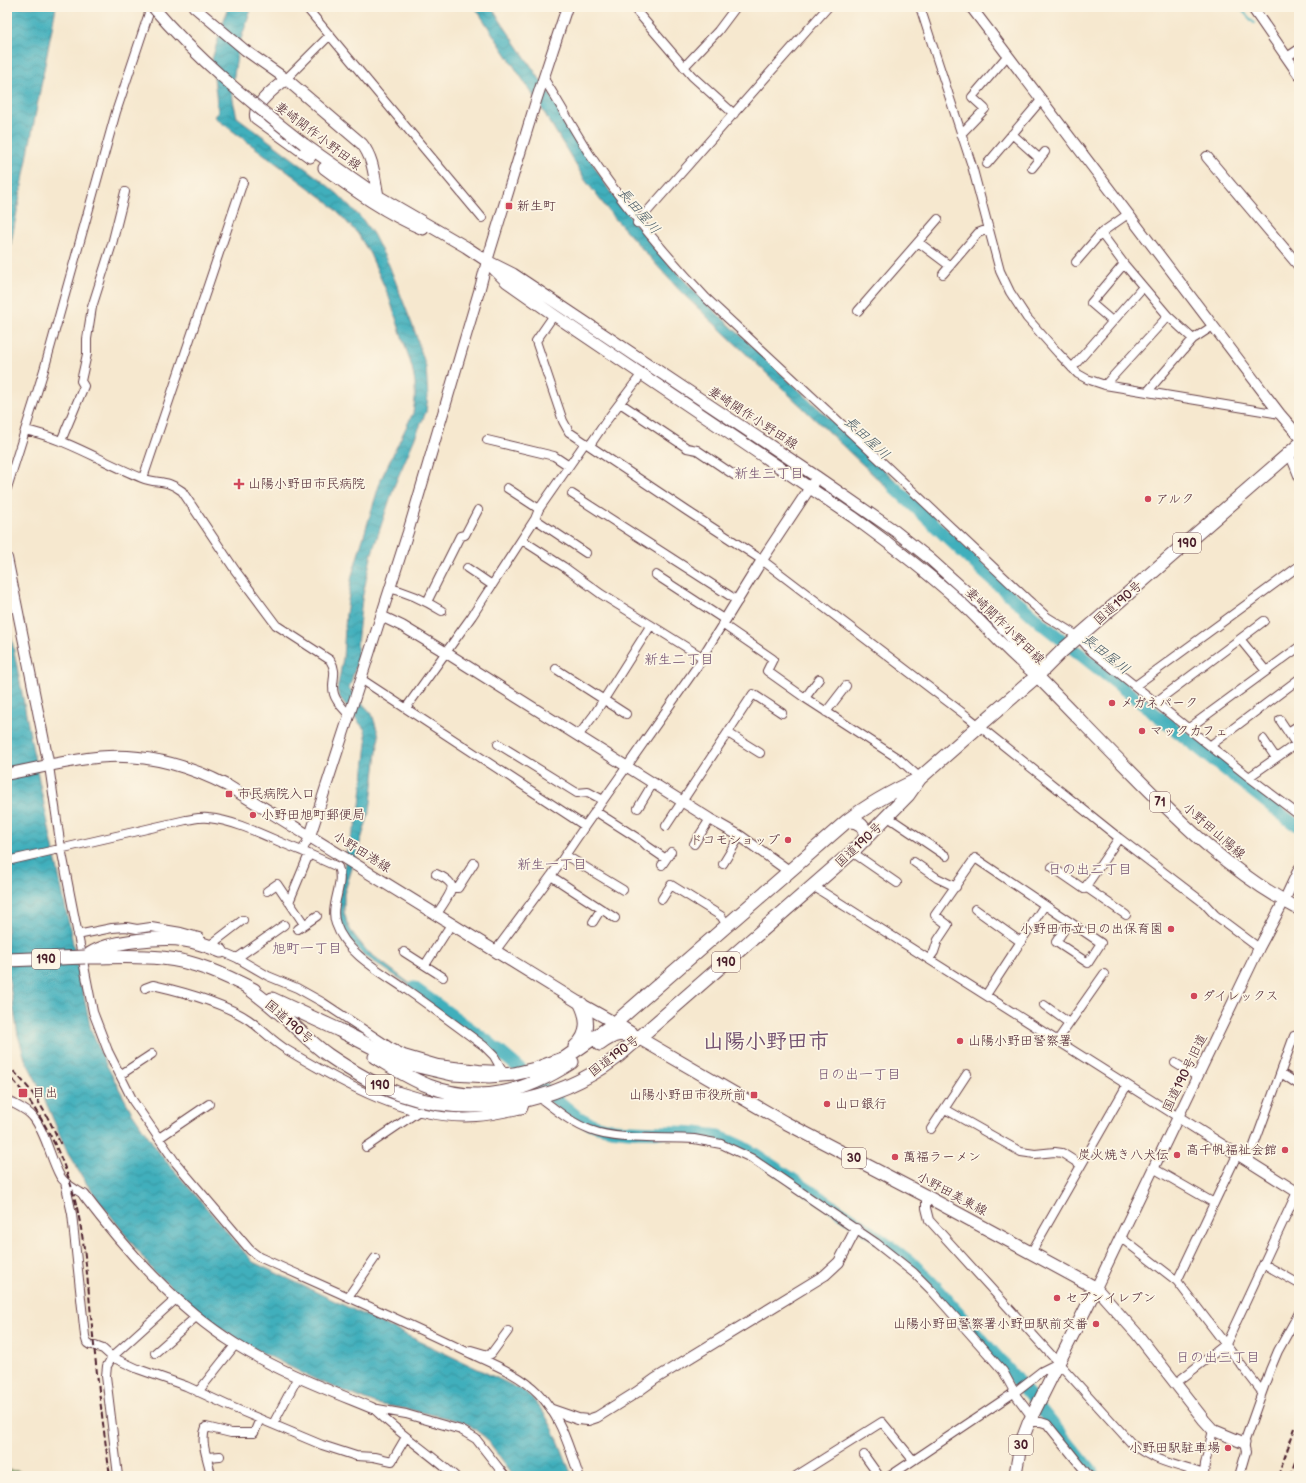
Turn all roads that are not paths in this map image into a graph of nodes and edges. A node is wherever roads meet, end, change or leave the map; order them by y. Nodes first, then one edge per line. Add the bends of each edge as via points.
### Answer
1 (152, 7) edge
2 (194, 7) edge
3 (306, 7) edge
4 (567, 7) edge
5 (633, 7) edge
6 (736, 7) edge
7 (828, 7) edge
8 (920, 7) edge
9 (971, 7) edge
10 (1252, 7) edge
11 (330, 35) junction
12 (1299, 49) edge
13 (1008, 55) junction
14 (1287, 57) junction
15 (684, 67) junction
16 (1299, 76) edge
17 (286, 79) junction
18 (543, 81) junction
19 (1042, 99) junction
20 (734, 114) junction
21 (962, 134) junction
22 (1012, 134) junction
23 (1045, 152) dead end
24 (1207, 157) dead end
25 (1040, 159) junction
26 (986, 164) dead end
27 (1032, 168) dead end
28 (243, 182) dead end
29 (125, 192) dead end
30 (378, 196) junction
31 (1128, 214) junction
32 (482, 218) dead end
33 (938, 219) dead end
34 (638, 222) junction
35 (988, 229) junction
36 (1101, 233) junction
37 (448, 237) junction
38 (918, 242) junction
39 (487, 261) junction
40 (1076, 262) dead end
41 (1124, 264) junction
42 (950, 266) junction
43 (1299, 266) edge
44 (943, 274) dead end
45 (1143, 287) junction
46 (858, 311) dead end
47 (554, 315) junction
48 (1168, 316) junction
49 (1112, 321) junction
50 (1213, 326) junction
51 (1193, 339) junction
52 (1072, 368) junction
53 (641, 375) junction
54 (1105, 385) junction
55 (1148, 392) junction
56 (620, 403) junction
57 (1280, 414) junction
58 (25, 430) junction
59 (1299, 436) edge
60 (487, 440) dead end
61 (61, 441) junction
62 (588, 444) junction
63 (1294, 449) edge
64 (569, 466) junction
65 (734, 474) dead end
66 (817, 476) junction
67 (143, 478) junction
68 (1299, 478) edge
69 (7, 488) edge
70 (507, 488) dead end
71 (810, 488) junction
72 (572, 494) dead end
73 (539, 509) junction
74 (478, 510) dead end
75 (535, 519) junction
76 (522, 540) junction
77 (586, 553) dead end
78 (7, 558) edge
79 (762, 560) junction
80 (1299, 566) edge
81 (467, 568) dead end
82 (656, 575) dead end
83 (492, 585) junction
84 (390, 588) junction
85 (738, 601) junction
86 (427, 602) junction
87 (442, 610) dead end
88 (381, 616) junction
89 (1264, 621) dead end
90 (724, 622) junction
91 (651, 624) junction
92 (1240, 638) junction
93 (1077, 639) junction
94 (1299, 647) edge
95 (445, 652) junction
96 (702, 657) junction
97 (556, 669) dead end
98 (1266, 671) junction
99 (1038, 676) junction
100 (361, 679) junction
101 (819, 679) dead end
102 (1299, 679) edge
103 (846, 686) dead end
104 (1135, 686) junction
105 (805, 698) junction
106 (604, 699) junction
107 (1156, 702) junction
108 (406, 708) junction
109 (826, 712) junction
110 (782, 713) dead end
111 (349, 714) junction
112 (626, 714) dead end
113 (1280, 720) dead end
114 (1299, 725) edge
115 (979, 726) junction
116 (1189, 728) junction
117 (1288, 732) junction
118 (728, 733) junction
119 (578, 736) junction
120 (1263, 739) dead end
121 (498, 744) dead end
122 (1211, 745) junction
123 (760, 752) dead end
124 (1276, 758) junction
125 (45, 767) junction
126 (627, 767) junction
127 (7, 774) edge
128 (1249, 777) junction
129 (920, 778) junction
130 (654, 783) junction
131 (603, 800) junction
132 (683, 802) junction
133 (638, 808) dead end
134 (595, 811) junction
135 (1299, 815) edge
136 (888, 817) junction
137 (710, 819) junction
138 (847, 821) junction
139 (584, 826) junction
140 (666, 826) dead end
141 (310, 836) junction
142 (740, 836) junction
143 (1119, 838) junction
144 (865, 840) junction
145 (694, 844) dead end
146 (58, 849) junction
147 (852, 852) junction
148 (306, 853) junction
149 (565, 855) junction
150 (946, 856) dead end
151 (666, 859) dead end
152 (7, 861) edge
153 (914, 862) dead end
154 (474, 863) dead end
155 (722, 864) dead end
156 (1052, 867) dead end
157 (1299, 869) edge
158 (789, 871) junction
159 (436, 874) dead end
160 (551, 876) junction
161 (897, 884) dead end
162 (814, 886) junction
163 (956, 887) junction
164 (452, 888) junction
165 (1084, 889) junction
166 (623, 890) dead end
167 (267, 891) dead end
168 (662, 899) dead end
169 (289, 902) junction
170 (1284, 902) junction
171 (1044, 906) junction
172 (602, 909) junction
173 (975, 909) dead end
174 (1299, 909) edge
175 (437, 914) junction
176 (1126, 915) dead end
177 (317, 916) dead end
178 (614, 918) dead end
179 (243, 920) dead end
180 (593, 922) dead end
181 (1069, 922) junction
182 (452, 923) junction
183 (284, 925) dead end
184 (727, 925) junction
185 (77, 934) junction
186 (1021, 942) junction
187 (217, 947) junction
188 (1259, 948) junction
189 (496, 950) junction
190 (404, 952) dead end
191 (85, 957) junction
192 (237, 958) junction
193 (929, 959) junction
194 (7, 960) edge
195 (425, 965) junction
196 (1104, 974) dead end
197 (443, 977) dead end
198 (247, 986) junction
199 (145, 988) dead end
200 (986, 995) junction
201 (582, 1004) junction
202 (1044, 1005) dead end
203 (288, 1007) junction
204 (615, 1023) junction
205 (1069, 1023) junction
206 (1299, 1035) edge
207 (639, 1038) junction
208 (1057, 1041) junction
209 (152, 1054) dead end
210 (1175, 1063) dead end
211 (507, 1073) junction
212 (535, 1073) junction
213 (1281, 1073) junction
214 (967, 1074) dead end
215 (120, 1075) junction
216 (1198, 1078) junction
217 (1127, 1085) junction
218 (1299, 1085) edge
219 (540, 1096) junction
220 (7, 1100) edge
221 (526, 1100) junction
222 (209, 1104) dead end
223 (945, 1109) junction
224 (419, 1111) junction
225 (1178, 1117) junction
226 (931, 1129) dead end
227 (159, 1138) junction
228 (366, 1147) dead end
229 (1237, 1155) junction
230 (1248, 1162) junction
231 (1081, 1165) junction
232 (1153, 1168) junction
233 (65, 1182) junction
234 (1298, 1193) edge
235 (84, 1195) joint
236 (926, 1196) junction
237 (1214, 1203) junction
238 (856, 1229) junction
239 (1120, 1237) junction
240 (1031, 1252) junction
241 (375, 1258) dead end
242 (1264, 1264) junction
243 (1177, 1281) junction
244 (1299, 1284) edge
245 (1096, 1288) junction
246 (348, 1297) junction
247 (176, 1299) junction
248 (1299, 1313) edge
249 (197, 1316) junction
250 (508, 1332) dead end
251 (236, 1344) junction
252 (1226, 1344) junction
253 (464, 1351) junction
254 (155, 1353) dead end
255 (112, 1356) junction
256 (1058, 1363) junction
257 (298, 1377) junction
258 (1176, 1383) junction
259 (1017, 1391) junction
260 (198, 1392) junction
261 (1262, 1392) junction
262 (372, 1408) junction
263 (552, 1410) junction
264 (1031, 1418) junction
265 (260, 1419) junction
266 (273, 1424) junction
267 (1213, 1430) junction
268 (406, 1437) junction
269 (1244, 1443) junction
270 (864, 1455) dead end
271 (220, 1456) dead end
272 (208, 1458) junction
273 (913, 1460) junction
274 (1205, 1475) edge
275 (118, 1476) edge
276 (211, 1476) edge
277 (454, 1476) edge
278 (505, 1476) edge
279 (579, 1476) edge
280 (796, 1476) edge
281 (879, 1476) edge
282 (890, 1476) edge
283 (1015, 1476) edge
284 (1089, 1476) edge
285 (1239, 1476) edge

1 - 30 main road, 妻崎開作小野田線, bridge via 244,97 304,144
1 - 58 street via 114,119
2 - 17 street via 245,50
3 - 11 street
4 - 18 street
5 - 15 street
6 - 15 street via 718,31
7 - 20 street
8 - 21 street
9 - 13 street
10 - 14 street
11 - 17 street
11 - 32 street
12 - 14 street
13 - 19 street
13 - 21 street via 972,96 985,109
14 - 16 street
15 - 20 street
17 - 30 main road via 367,150 373,164
17 - 37 main road via 262,100 254,114 256,118 361,196 408,223
18 - 34 street via 590,155
18 - 39 street
19 - 22 street
19 - 31 street
20 - 34 street
21 - 35 street
22 - 25 street
22 - 26 street
23 - 25 street
24 - 43 street
25 - 27 street
28 - 67 street
29 - 61 street via 92,307 81,381 84,386
30 - 37 main road, 妻崎開作小野田線
31 - 36 street
31 - 50 street
33 - 38 street
34 - 93 street via 716,308 1027,599
35 - 42 street via 978,233
35 - 52 street via 1000,271 1010,292 1027,318
36 - 40 street
36 - 41 street
37 - 39 main road, 妻崎開作小野田線
38 - 42 street
38 - 46 street
39 - 47 main road, 妻崎開作小野田線 via 507,282
39 - 66 main road, 妻崎開作小野田線 via 513,274
39 - 84 street
41 - 45 street
41 - 49 street via 1092,304
42 - 44 street
45 - 48 street
45 - 49 street
47 - 53 main road, 妻崎開作小野田線
47 - 62 street via 536,341 565,426 569,432
48 - 51 street
48 - 54 street
49 - 52 street
50 - 51 street
50 - 57 street
51 - 55 street
52 - 54 street via 1087,379
53 - 56 street
53 - 71 main road, 妻崎開作小野田線
54 - 55 street
55 - 57 street
56 - 62 street
56 - 65 street via 687,448 697,450
57 - 59 street
58 - 61 street
58 - 69 street
60 - 64 street via 554,456
61 - 67 street
62 - 64 street
62 - 79 street
63 - 68 street
63 - 93 highway, 国道190号 / 190
64 - 73 street
66 - 71 street
66 - 99 main road, 妻崎開作小野田線 via 901,536 964,589 989,612 1026,654
67 - 111 street via 174,485 182,491 276,625 330,660 335,673 334,694
70 - 73 street
71 - 79 street
71 - 99 main road, 妻崎開作小野田線 via 921,568 979,620 1018,661
72 - 85 street
73 - 75 street
74 - 86 street via 465,535 460,536
75 - 76 street
75 - 77 street
76 - 83 street
76 - 91 street via 601,594
78 - 125 street
79 - 85 street
79 - 115 street
80 - 104 street
81 - 83 street
82 - 90 street
83 - 95 street
84 - 86 street
84 - 88 street
85 - 90 street
86 - 87 street
88 - 95 street
88 - 100 street
89 - 92 street
90 - 96 street
90 - 105 street via 774,659 767,671
91 - 96 street
91 - 106 street
92 - 98 street
92 - 107 street
93 - 99 highway, 国道190号 / 190
93 - 104 street
94 - 98 street
95 - 108 street
95 - 119 street
96 - 126 street
97 - 106 street
98 - 116 street
99 - 115 highway, 国道190号 / 190
99 - 170 main road, 小野田山陽線 / 71 via 1198,839 1230,866
100 - 108 street
100 - 111 street
101 - 105 street
102 - 122 street
103 - 109 street
104 - 107 street
105 - 109 street
106 - 112 street
106 - 119 street
107 - 116 street
108 - 139 street
109 - 129 street via 899,759
110 - 118 street via 753,694
111 - 141 street
113 - 117 street
114 - 117 street
115 - 129 highway, 国道190号 / 190
115 - 143 street
116 - 122 street
117 - 124 street via 1296,744
118 - 123 street
118 - 132 street
119 - 126 street
120 - 124 street
121 - 131 street via 577,793 588,792
122 - 128 street
124 - 128 street
125 - 127 main road, 小野田港線
125 - 141 main road, 小野田港線 via 99,757 125,756 176,764 228,786
125 - 146 street
126 - 130 street
126 - 131 street
128 - 135 street
129 - 136 highway, 国道190号 / 190
129 - 138 highway, 国道190号 / 190 via 860,811
130 - 132 street
130 - 133 street
131 - 134 street
132 - 137 street
132 - 140 street
134 - 139 street
134 - 151 street
136 - 144 highway, 国道190号 / 190
136 - 150 street via 930,840
137 - 142 street
137 - 145 street
138 - 144 highway via 857,822 863,826 866,832
138 - 158 highway, 国道190号 / 190
139 - 149 street
141 - 148 street
141 - 175 main road, 小野田港線
142 - 155 street
142 - 158 street
143 - 165 street
143 - 188 street
144 - 147 highway, 国道190号 / 190
146 - 148 street via 206,817 237,825
146 - 152 street
146 - 185 street
147 - 161 street
147 - 162 highway, 国道190号 / 190
148 - 169 street
148 - 211 street via 338,867 339,885 334,917 336,925 358,956 484,1046
149 - 160 street
149 - 166 street
153 - 163 street
154 - 164 street via 458,888
156 - 165 street
157 - 170 street, 国道190号旧道
158 - 184 highway, 国道190号 / 190
159 - 164 street via 450,883
160 - 172 street
160 - 189 street
162 - 193 street
162 - 207 highway, 国道190号 / 190
163 - 171 street via 975,858
163 - 193 street via 935,915 948,925
164 - 175 street
165 - 176 street via 1087,888
167 - 169 street via 277,884
168 - 184 street via 671,884 721,916
169 - 177 street via 301,927
170 - 174 main road, 小野田山陽線 / 71
170 - 188 street, 国道190号旧道
171 - 181 street
171 - 186 street
172 - 178 street
172 - 180 street
173 - 186 street
175 - 182 main road, 小野田港線
179 - 187 street
181 - 181 street via 1101,943 1088,963 1056,942
182 - 189 main road, 小野田港線
182 - 195 street
183 - 192 street
184 - 204 highway, 国道190号 / 190
185 - 187 street via 126,927 151,927 202,938
185 - 215 street via 93,1012
186 - 200 street
187 - 191 highway via 185,940 158,939 123,943 94,951
187 - 192 street
188 - 216 street, 国道190号旧道
189 - 201 main road, 小野田港線
190 - 195 street
191 - 194 highway, 国道190号 / 190, bridge
191 - 198 highway, 国道190号 / 190 via 163,958 198,965
192 - 211 street via 322,1002 404,1054 438,1064
193 - 200 street
195 - 197 street
196 - 205 street
198 - 203 highway, 国道190号 / 190
198 - 221 highway, 国道190号 / 190 via 326,1054 384,1087 417,1098 447,1104 492,1106
199 - 224 street via 153,984 212,1002 249,1020 286,1050 351,1086
200 - 208 street
201 - 204 main road, 小野田港線
201 - 212 highway via 587,1023 580,1043
202 - 205 street
203 - 211 highway, 国道190号 / 190 via 386,1054 418,1066 452,1074 489,1076
203 - 212 highway via 402,1073 429,1086 455,1093 478,1095 509,1092 525,1087
204 - 207 main road, 小野田美東線 / 30
204 - 212 highway, 国道190号 / 190 via 565,1058
205 - 208 street
206 - 213 street via 1294,1036
207 - 212 highway via 625,1034 613,1036 570,1064
207 - 219 highway, 国道190号 / 190 via 606,1066 571,1085
207 - 236 main road, 小野田美東線 / 30 via 784,1122
208 - 217 street
209 - 215 street
210 - 216 street
211 - 212 highway, 国道190号 / 190
213 - 218 street
213 - 230 street
214 - 223 street
215 - 227 street via 133,1101
216 - 225 street, 国道190号旧道
217 - 225 street
217 - 231 street
219 - 221 highway, 国道190号 / 190
219 - 238 street via 569,1120 591,1131 609,1135 694,1138 739,1151
220 - 233 street via 33,1116
221 - 224 street via 524,1109 475,1117
222 - 227 street
223 - 226 street
223 - 231 street via 1021,1152 1062,1153
224 - 228 street
225 - 229 street
225 - 232 street, 国道190号旧道
227 - 246 street via 176,1163 250,1250 259,1257
229 - 230 street
229 - 237 street
230 - 234 street
231 - 240 street
232 - 237 street
232 - 239 street, 国道190号旧道
233 - 235 street
233 - 255 street via 72,1214 85,1336 87,1343 103,1349
234 - 242 street
235 - 247 street via 123,1243
236 - 240 main road, 小野田美東線 / 30
236 - 256 street via 929,1220
237 - 243 street
238 - 259 street via 914,1273 932,1291 1003,1371
238 - 263 street via 839,1262 825,1275 597,1417 578,1420
239 - 243 street
239 - 245 street, 国道190号旧道
240 - 245 main road, 小野田美東線 / 30
241 - 246 street
242 - 244 street
242 - 252 street
243 - 252 street
245 - 256 main road, 30
245 - 258 main road
246 - 253 street
247 - 249 street
247 - 255 street
248 - 261 street via 1278,1351
249 - 251 street
249 - 254 street
250 - 253 street via 491,1354
251 - 257 street
251 - 260 street
252 - 258 street
252 - 261 street
253 - 263 street via 520,1378 537,1391
255 - 260 street
255 - 275 street via 106,1376
256 - 259 street via 1042,1371
256 - 264 main road, 30
256 - 274 street via 1139,1450
257 - 262 street
257 - 266 street
258 - 267 main road
259 - 264 street via 1016,1397
259 - 273 street
260 - 265 street
261 - 269 street
262 - 268 street
262 - 278 street via 406,1414 461,1430 476,1439
263 - 279 street
264 - 283 main road, 30 via 1021,1443
264 - 284 street via 1047,1424
265 - 266 street
265 - 272 street via 254,1433 232,1433 206,1427 203,1441
266 - 268 street via 356,1456 392,1461
267 - 269 main road
267 - 274 street
268 - 277 street
269 - 285 street via 1246,1452
270 - 281 street
271 - 272 street
272 - 276 street
273 - 280 street via 882,1422
273 - 282 street

